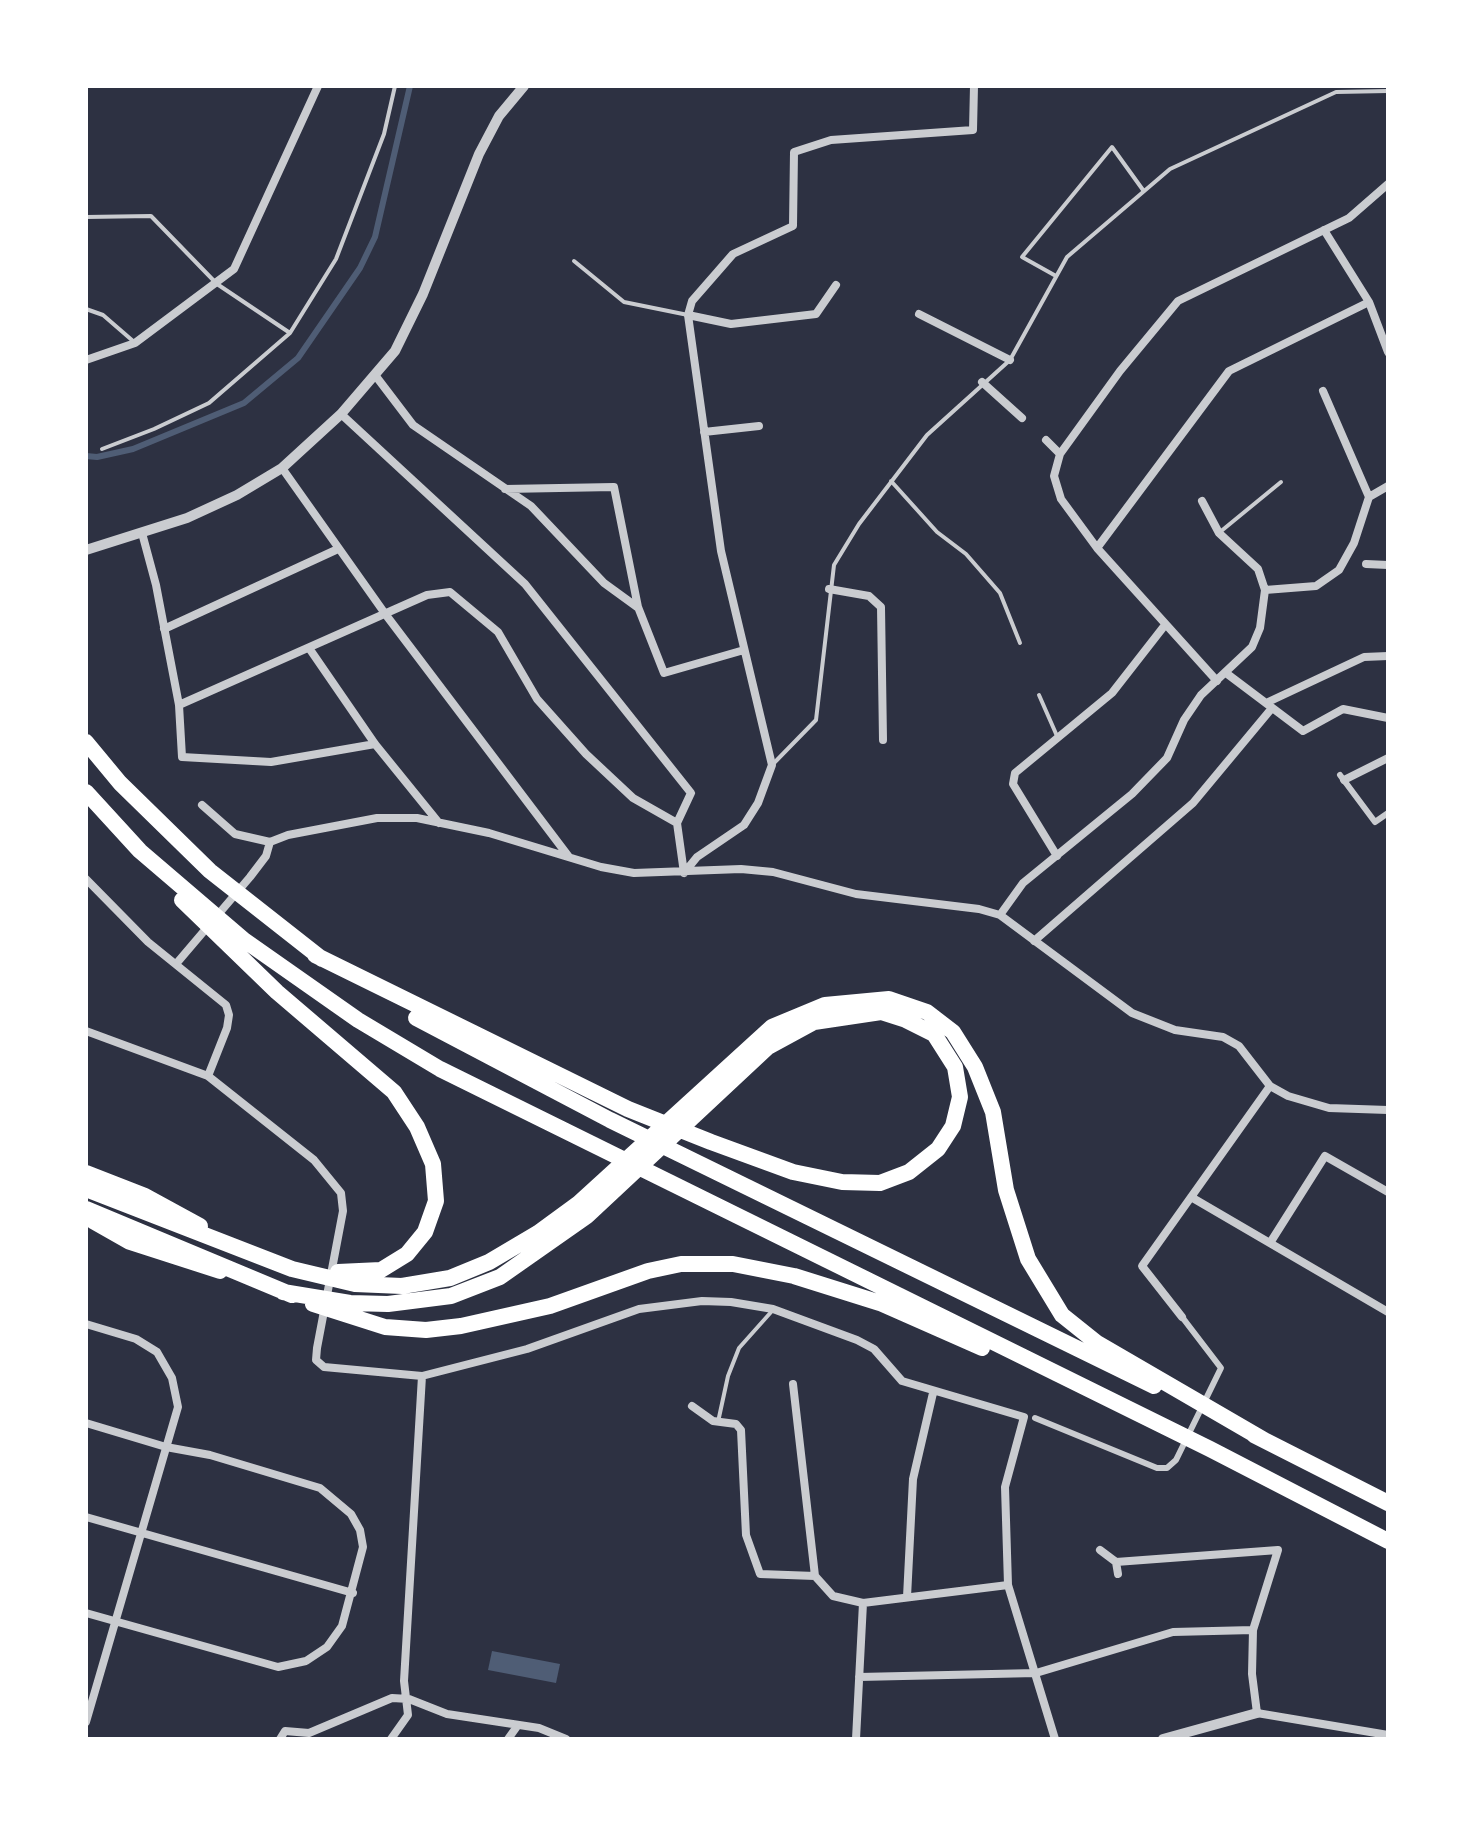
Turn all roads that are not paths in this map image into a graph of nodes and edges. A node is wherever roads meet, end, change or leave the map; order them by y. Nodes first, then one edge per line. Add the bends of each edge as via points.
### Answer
1 (318, 86) edge
2 (395, 86) edge
3 (524, 86) edge
4 (974, 86) edge
5 (1388, 91) edge
6 (1388, 184) edge
7 (1144, 190) junction
8 (86, 217) edge
9 (1324, 230) junction
10 (574, 261) dead end
11 (1056, 276) junction
12 (217, 284) junction
13 (836, 285) dead end
14 (1369, 302) junction
15 (86, 309) edge
16 (919, 314) dead end
17 (688, 315) junction
18 (290, 333) junction
19 (1300, 336) junction
20 (135, 343) junction
21 (1303, 347) dead end
22 (1388, 352) edge
23 (86, 360) edge
24 (1010, 360) junction
25 (375, 375) junction
26 (982, 382) junction
27 (1323, 391) dead end
28 (341, 414) junction
29 (1022, 418) dead end
30 (759, 426) dead end
31 (704, 432) junction
32 (1046, 440) dead end
33 (102, 449) dead end
34 (1060, 454) junction
35 (282, 468) junction
36 (891, 481) junction
37 (1281, 482) dead end
38 (1388, 486) edge
39 (505, 489) junction
40 (1369, 497) junction
41 (1202, 501) dead end
42 (142, 533) junction
43 (1219, 533) junction
44 (1097, 548) junction
45 (338, 549) junction
46 (86, 550) edge
47 (1366, 564) dead end
48 (1388, 565) edge
49 (829, 589) junction
50 (1265, 590) junction
51 (638, 607) junction
52 (386, 615) junction
53 (1165, 625) junction
54 (164, 629) junction
55 (1020, 643) dead end
56 (309, 648) junction
57 (744, 650) junction
58 (1388, 656) edge
59 (1226, 673) junction
60 (1217, 681) junction
61 (1039, 695) dead end
62 (179, 705) junction
63 (1269, 705) junction
64 (1388, 718) edge
65 (1058, 738) junction
66 (883, 740) dead end
67 (86, 742) edge
68 (375, 744) junction
69 (1388, 758) edge
70 (772, 765) junction
71 (1342, 778) joint
72 (86, 792) edge
73 (202, 805) dead end
74 (1388, 813) edge
75 (439, 823) junction
76 (677, 823) junction
77 (270, 842) junction
78 (140, 851) junction
79 (1057, 856) junction
80 (569, 858) junction
81 (684, 873) junction
82 (86, 879) edge
83 (1000, 915) junction
84 (1034, 941) junction
85 (315, 955) junction
86 (176, 964) junction
87 (86, 1031) edge
88 (208, 1076) junction
89 (1270, 1086) junction
90 (1388, 1110) edge
91 (86, 1173) edge
92 (86, 1189) edge
93 (1388, 1192) edge
94 (1191, 1197) junction
95 (86, 1209) edge
96 (86, 1218) edge
97 (1270, 1243) junction
98 (255, 1255) junction
99 (292, 1269) junction
100 (252, 1278) junction
101 (283, 1292) junction
102 (773, 1309) junction
103 (1388, 1312) edge
104 (1182, 1317) joint
105 (86, 1324) edge
106 (422, 1376) junction
107 (793, 1384) dead end
108 (933, 1393) junction
109 (692, 1406) dead end
110 (1024, 1417) junction
111 (1035, 1418) joint
112 (718, 1422) junction
113 (86, 1423) edge
114 (1264, 1440) junction
115 (166, 1447) junction
116 (1210, 1449) junction
117 (1388, 1503) edge
118 (86, 1517) edge
119 (141, 1535) junction
120 (1388, 1541) edge
121 (1100, 1550) dead end
122 (1116, 1562) junction
123 (1118, 1574) dead end
124 (815, 1576) junction
125 (1008, 1585) junction
126 (353, 1593) junction
127 (907, 1597) junction
128 (863, 1603) junction
129 (86, 1613) edge
130 (117, 1621) junction
131 (1253, 1630) junction
132 (1036, 1673) junction
133 (859, 1677) junction
134 (409, 1699) junction
135 (1257, 1713) junction
136 (86, 1722) edge
137 (518, 1725) junction
138 (1388, 1735) edge
139 (280, 1739) edge
140 (391, 1739) edge
141 (508, 1739) edge
142 (566, 1739) edge
143 (856, 1739) edge
144 (1055, 1739) edge
145 (1163, 1739) edge

1 - 12 street via 245,251
2 - 18 lane via 384,134 336,259
3 - 25 street via 499,116 479,154 423,294 395,351
4 - 17 street via 973,130 831,140 794,152 793,226 733,254 692,301
5 - 7 lane via 1336,92 1170,169
6 - 9 street via 1349,218
7 - 11 lane via 1067,257
7 - 11 lane via 1112,147 1022,257
8 - 12 lane via 151,216
9 - 14 street
9 - 34 street via 1178,301
10 - 17 lane via 624,302
11 - 24 lane
12 - 18 lane
12 - 20 street
13 - 17 street via 816,314 731,324
14 - 19 street
14 - 22 street
15 - 20 lane via 103,315
16 - 24 street
17 - 31 street
18 - 33 lane via 209,403
19 - 21 street
19 - 44 street via 1229,371
20 - 23 street
24 - 26 lane
25 - 28 street
25 - 39 street via 413,425
26 - 29 street
26 - 36 lane via 927,435
27 - 40 street
28 - 35 street
28 - 76 street via 525,584 691,793
30 - 31 street
31 - 57 street via 721,551
32 - 34 street
34 - 44 street via 1054,476 1061,499
35 - 42 street via 237,495
35 - 45 street
36 - 49 lane via 834,565
36 - 55 lane via 1000,593
37 - 43 lane
38 - 40 street
39 - 51 street via 531,506 604,583
39 - 51 street via 614,487
40 - 50 street via 1339,570 1316,586
41 - 43 street
42 - 46 street
42 - 54 street
43 - 50 street via 1258,569
44 - 53 street
45 - 52 street
45 - 54 street
47 - 48 street
49 - 66 street via 869,596 881,607
49 - 70 lane via 816,720
50 - 59 street via 1252,647
51 - 57 street via 664,673
52 - 56 street
52 - 76 street via 427,595 450,592 498,632 537,699 586,754 633,798
52 - 80 street
53 - 60 street
53 - 65 street via 1112,693
54 - 62 street
56 - 62 street
56 - 68 street
57 - 70 street
58 - 63 street via 1364,657
59 - 60 street
59 - 63 street
60 - 79 street via 1184,720 1167,758
61 - 65 lane
62 - 68 street via 182,757 271,762
63 - 64 street via 1303,731 1343,709
63 - 84 street via 1193,803
65 - 79 street via 1015,773 1013,784
67 - 85 highway via 161,826
68 - 75 street
69 - 71 street
70 - 81 street via 744,825 697,857
71 - 74 street via 1375,822
72 - 78 highway
73 - 77 street via 235,834
75 - 77 street via 377,818
75 - 80 street
76 - 81 street
77 - 86 street via 250,877
78 - 99 highway via 199,920 394,1092 433,1164 436,1201 425,1232 407,1254 381,1270
78 - 116 highway via 244,940 358,1020 440,1069
79 - 83 street via 1023,883
80 - 81 street via 634,873
81 - 83 street via 773,872 856,894 954,903
82 - 86 street
83 - 84 street
84 - 89 street via 1132,1013 1163,1027 1223,1037 1239,1046
85 - 101 highway via 628,1109 711,1142 793,1172 880,1183 909,1172 938,1149 953,1126 960,1097 955,1067 934,1034 881,1012 814,1022 768,1047 587,1216 500,1277 451,1296 388,1304
85 - 114 highway via 452,1039 610,1120
86 - 88 street via 226,1005 229,1015
87 - 88 street
88 - 106 street via 314,1160 341,1193 343,1211 316,1360 324,1367
89 - 90 street via 1329,1108
89 - 94 street
91 - 98 highway via 145,1196
92 - 98 highway
93 - 97 street via 1325,1156
94 - 97 street
94 - 104 street via 1142,1266
95 - 100 highway
96 - 100 highway via 144,1247
97 - 103 street
98 - 99 highway
99 - 114 highway via 355,1284 402,1286 450,1278 489,1262 579,1203 772,1027 825,1005 889,999 927,1012 953,1032 975,1067 993,1112 1006,1190 1028,1259 1062,1315 1097,1343
100 - 101 highway
101 - 116 highway via 385,1327 426,1330 504,1319 648,1271 681,1264 733,1264 794,1276 880,1303
102 - 106 street via 702,1301 639,1309 527,1349
102 - 108 street via 874,1349 902,1381
102 - 112 lane via 739,1348
104 - 111 street via 1221,1368 1176,1460 1167,1468
105 - 115 street via 136,1339 157,1352 172,1378 178,1407
106 - 134 street via 404,1681
107 - 124 street
108 - 110 street
108 - 127 street via 913,1479
109 - 112 street
110 - 111 street
110 - 125 street via 1005,1487
112 - 124 street via 736,1424 741,1430 746,1535 760,1574
113 - 115 street
114 - 117 highway
115 - 119 street
115 - 126 street via 320,1488 337,1500 360,1530 363,1547
116 - 120 highway
118 - 119 street
119 - 126 street
119 - 130 street
121 - 122 street
122 - 123 street
122 - 131 street via 1278,1550
124 - 128 street via 833,1596
125 - 127 street
125 - 132 street
126 - 130 street via 342,1626 327,1647 306,1661 278,1667
127 - 128 street
128 - 133 street
129 - 130 street
130 - 136 street
131 - 132 street via 1173,1632
131 - 135 street
132 - 133 street
132 - 144 street
133 - 143 street
134 - 137 street via 447,1714
134 - 139 street via 392,1698 309,1733 285,1731
134 - 140 street via 408,1715
135 - 138 street
135 - 145 street
137 - 141 street
137 - 142 street

